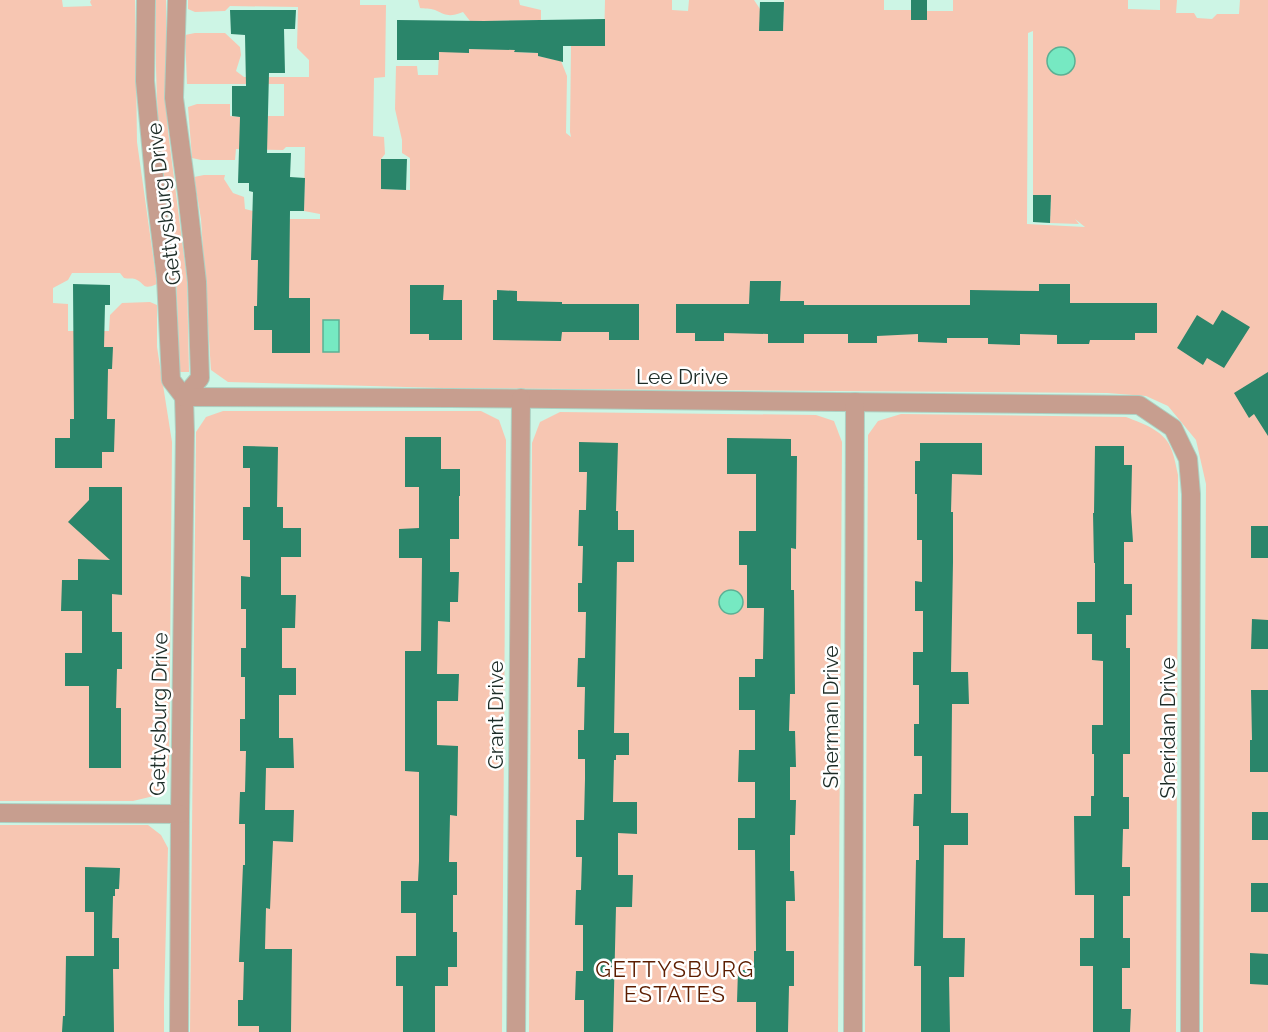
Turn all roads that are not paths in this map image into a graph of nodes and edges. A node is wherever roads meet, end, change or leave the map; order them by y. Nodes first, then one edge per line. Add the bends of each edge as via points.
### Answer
1 (146, 0) edge
2 (177, 0) edge
3 (184, 397) junction
4 (520, 398) junction
5 (855, 402) junction
6 (1173, 428) joint
7 (0, 813) edge
8 (180, 814) junction
9 (179, 1032) edge
10 (516, 1032) edge
11 (852, 1032) edge
12 (1190, 1032) edge

1 - 3 street, Gettysburg Drive via 145,81 166,278 171,380
2 - 3 street, Gettysburg Drive via 174,98 197,282 200,378
3 - 4 street, Lee Drive
3 - 8 street, Gettysburg Drive
4 - 5 street, Lee Drive
4 - 10 street, Grant Drive
5 - 6 street, Lee Drive via 1139,405
5 - 11 street, Sherman Drive
6 - 12 street, Sheridan Drive via 1188,459 1191,494
7 - 8 street
8 - 9 street, Gettysburg Drive

